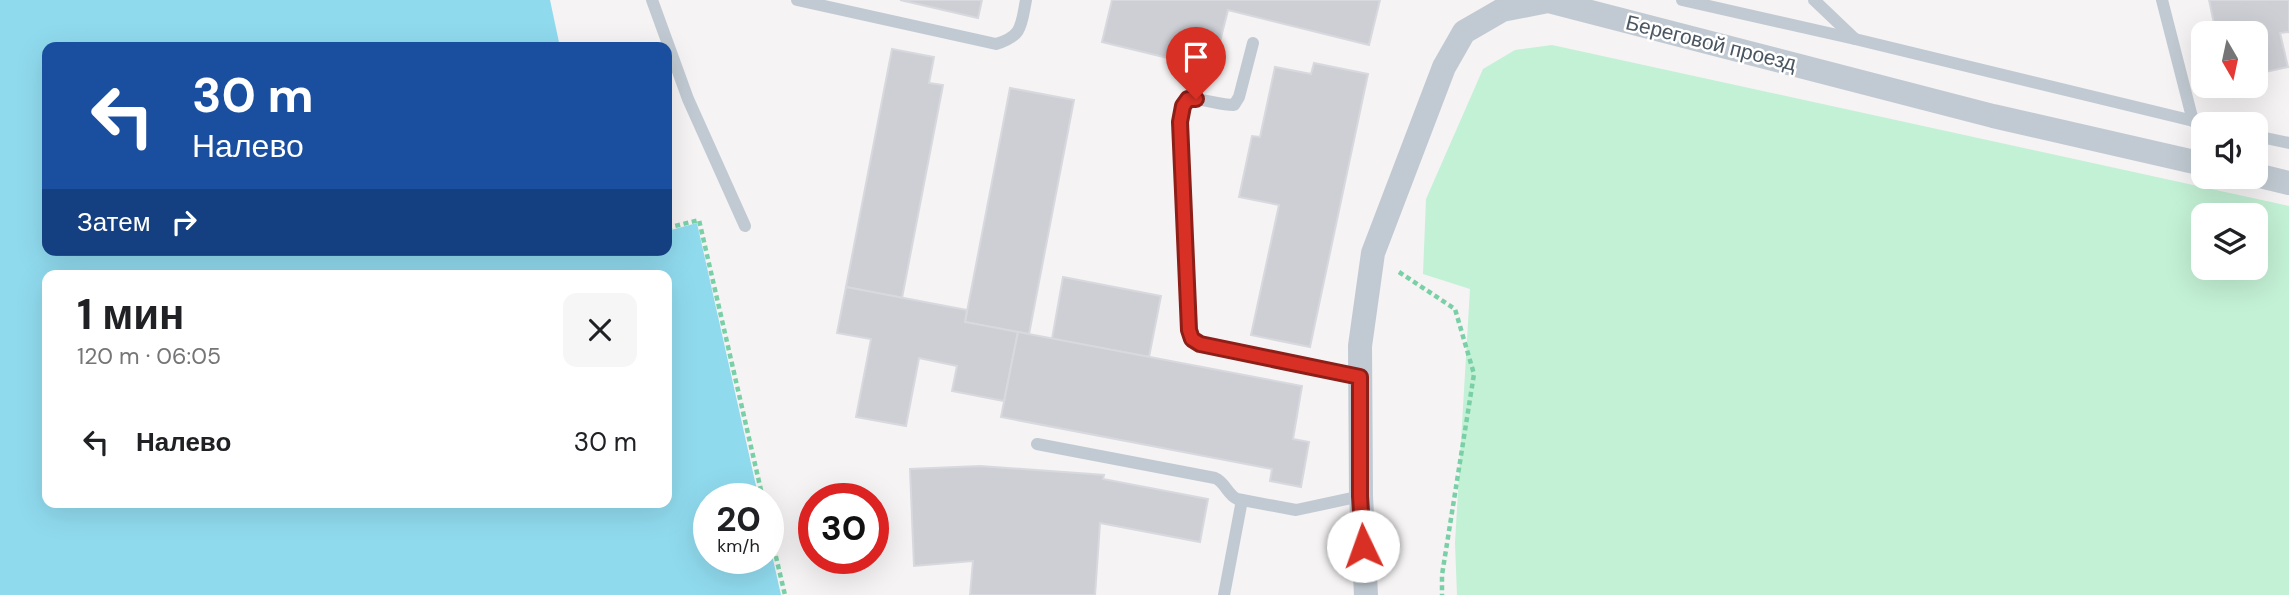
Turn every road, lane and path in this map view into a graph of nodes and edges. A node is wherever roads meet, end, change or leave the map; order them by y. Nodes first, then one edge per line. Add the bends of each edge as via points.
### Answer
1 (652, 0) edge
2 (797, 0) edge
3 (1026, 0) edge
4 (1682, 0) edge
5 (1814, 0) edge
6 (2162, 0) edge
7 (1547, 1) edge
8 (812, 2) edge
9 (1855, 39) junction
10 (667, 42) edge
11 (1253, 43) dead end
12 (672, 55) edge
13 (2196, 112) edge
14 (2191, 121) edge
15 (2268, 139) edge
16 (2289, 143) edge
17 (2191, 161) edge
18 (2268, 179) edge
19 (2289, 183) edge
20 (745, 226) dead end
21 (672, 227) edge
22 (1373, 253) junction
23 (1360, 377) junction
24 (1037, 444) dead end
25 (759, 483) edge
26 (1360, 496) junction
27 (1242, 500) junction
28 (780, 574) edge
29 (785, 595) edge
30 (1224, 595) edge
31 (1366, 595) edge
32 (1442, 595) edge

1 - 10 lane
2 - 8 lane
3 - 8 lane via 1020,31 1011,40 996,44
4 - 9 lane
5 - 9 lane
6 - 13 lane
7 - 17 street, Береговой проезд via 1993,116
7 - 22 street, Береговой проезд via 1502,10 1464,32 1444,67
9 - 14 lane
11 - 23 lane via 1234,105 1188,99 1183,106 1189,330 1200,344
12 - 20 lane
15 - 16 lane
18 - 19 street
21 - 25 path via 699,220
22 - 23 street, Береговой проезд
22 - 32 path via 1455,309 1474,374
23 - 26 street, Береговой проезд
24 - 27 lane via 1215,478 1233,498
26 - 27 lane via 1296,510
26 - 31 street, Береговой проезд
27 - 30 lane
28 - 29 path

